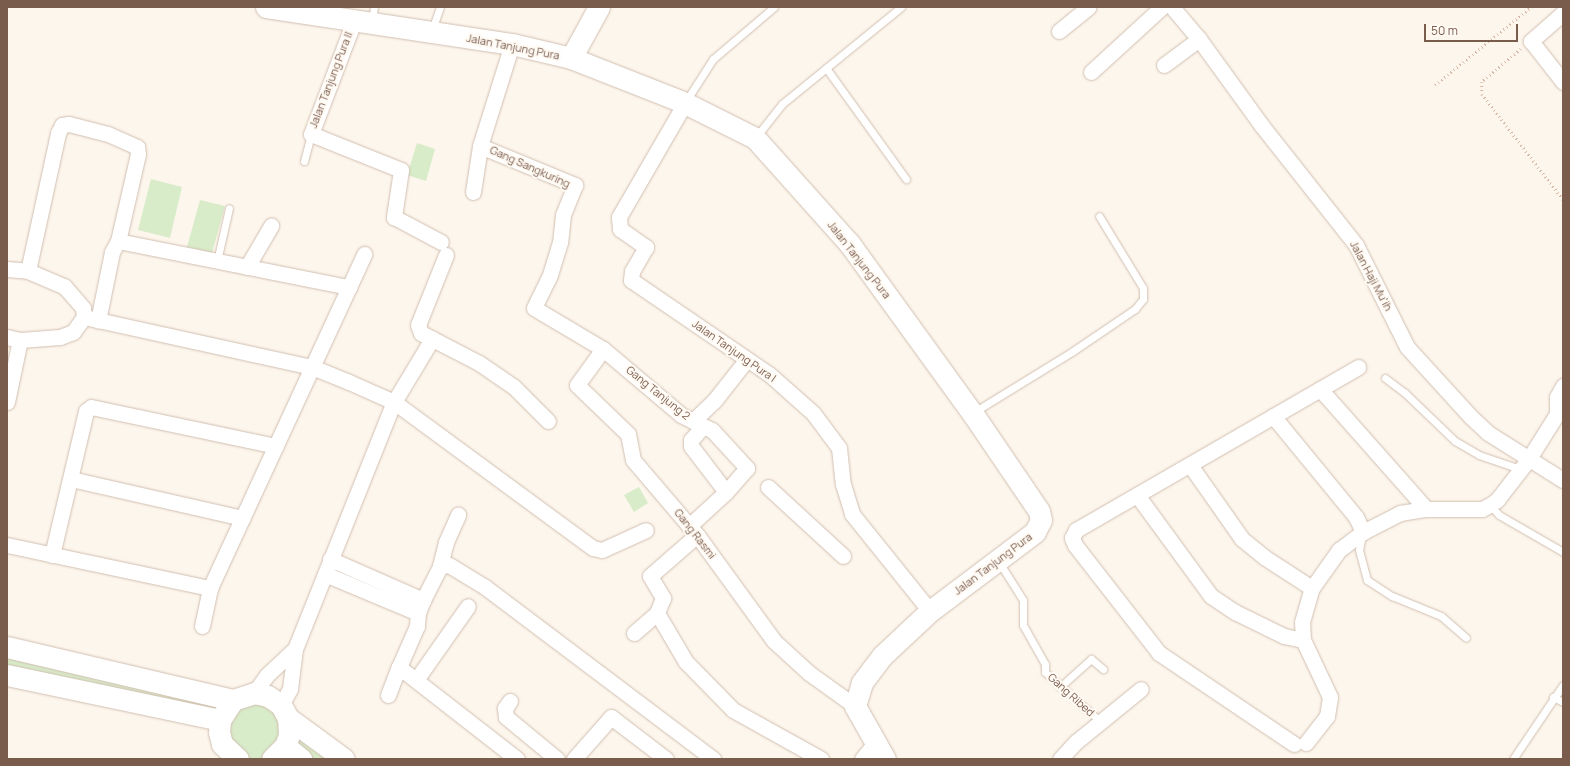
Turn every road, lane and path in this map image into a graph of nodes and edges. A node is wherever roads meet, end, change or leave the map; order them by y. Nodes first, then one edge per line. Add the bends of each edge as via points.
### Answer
1 (266, 7) edge
2 (440, 7) edge
3 (599, 7) edge
4 (774, 7) edge
5 (901, 7) edge
6 (1089, 7) edge
7 (1162, 7) edge
8 (1172, 7) edge
9 (1531, 7) edge
10 (1563, 13) edge
11 (367, 17) edge
12 (1059, 31) dead end
13 (431, 32) junction
14 (1199, 39) junction
15 (1531, 41) junction
16 (512, 44) junction
17 (571, 58) junction
18 (1164, 65) dead end
19 (826, 68) junction
20 (1091, 72) dead end
21 (1563, 82) edge
22 (1435, 85) dead end
23 (685, 103) junction
24 (311, 134) junction
25 (755, 138) junction
26 (480, 146) junction
27 (304, 161) dead end
28 (906, 179) dead end
29 (473, 192) dead end
30 (1563, 199) edge
31 (229, 208) dead end
32 (1099, 216) dead end
33 (271, 226) dead end
34 (118, 241) junction
35 (364, 254) dead end
36 (217, 261) junction
37 (247, 267) junction
38 (7, 270) edge
39 (28, 271) junction
40 (349, 287) junction
41 (91, 319) junction
42 (14, 339) edge
43 (432, 339) junction
44 (603, 349) junction
45 (747, 359) junction
46 (1358, 367) dead end
47 (312, 368) junction
48 (1385, 378) dead end
49 (1563, 386) edge
50 (1320, 389) junction
51 (7, 402) edge
52 (394, 402) junction
53 (1560, 412) edge
54 (973, 414) junction
55 (1273, 416) junction
56 (548, 421) dead end
57 (698, 423) junction
58 (276, 446) junction
59 (1524, 464) junction
60 (1190, 465) junction
61 (70, 480) junction
62 (1563, 480) edge
63 (768, 487) dead end
64 (726, 492) junction
65 (1137, 495) junction
66 (1490, 505) junction
67 (1426, 509) junction
68 (458, 515) dead end
69 (243, 518) junction
70 (646, 530) dead end
71 (693, 530) junction
72 (1362, 532) junction
73 (7, 545) edge
74 (1563, 552) edge
75 (52, 555) junction
76 (842, 556) dead end
77 (330, 559) junction
78 (997, 560) junction
79 (440, 566) junction
80 (324, 574) junction
81 (210, 588) junction
82 (1312, 588) junction
83 (468, 606) dead end
84 (421, 607) junction
85 (930, 611) junction
86 (657, 613) junction
87 (202, 626) dead end
88 (634, 633) dead end
89 (1466, 638) dead end
90 (1303, 640) junction
91 (7, 647) edge
92 (295, 649) junction
93 (399, 667) junction
94 (1103, 669) dead end
95 (7, 676) edge
96 (416, 680) junction
97 (1563, 685) edge
98 (1060, 687) junction
99 (1141, 689) dead end
100 (254, 693) junction
101 (388, 695) dead end
102 (1554, 697) junction
103 (233, 700) junction
104 (510, 701) dead end
105 (1563, 702) edge
106 (856, 706) junction
107 (285, 712) junction
108 (220, 720) junction
109 (1101, 722) junction
110 (279, 752) edge
111 (874, 754) edge
112 (238, 759) edge
113 (301, 759) edge
114 (344, 759) edge
115 (517, 759) edge
116 (557, 759) edge
117 (574, 759) edge
118 (666, 759) edge
119 (714, 759) edge
120 (821, 759) edge
121 (1060, 759) edge
122 (1513, 759) edge

1 - 11 street, Jalan Tanjung Pura
2 - 13 lane
3 - 17 street
4 - 23 lane via 713,59
5 - 19 lane
6 - 12 street
7 - 20 street
8 - 14 street, Jalan Haji Mu'ih
9 - 22 path
10 - 15 street
11 - 13 street, Jalan Tanjung Pura
11 - 24 street, Jalan Tanjung Pura II
13 - 16 street, Jalan Tanjung Pura
14 - 18 street
14 - 59 street, Jalan Haji Mu'ih via 1262,126 1356,245 1407,347 1471,417
15 - 21 street
15 - 30 path via 1482,82 1480,87 1482,94
16 - 17 street, Jalan Tanjung Pura
16 - 26 street, Gang Sangkuring
17 - 23 street, Jalan Tanjung Pura
19 - 25 lane via 772,113
19 - 28 lane
23 - 25 street, Jalan Tanjung Pura
23 - 45 street, Jalan Tanjung Pura I via 619,217 620,229 646,247 632,271 631,280
24 - 27 lane
24 - 43 street, Jalan Tanjung Pura II via 401,170 395,219 443,248 418,325 421,333
25 - 54 street, Jalan Tanjung Pura via 849,243
26 - 29 street
26 - 44 street, Gang Sangkuring via 575,184 563,215 560,242 549,276 534,308
31 - 36 lane
32 - 54 lane via 1143,288 1143,299 1135,309 1073,351
33 - 37 street
34 - 36 street
34 - 39 street via 138,150 108,134 69,124 62,125 58,133
34 - 41 street via 112,252
35 - 40 street
36 - 37 street
37 - 40 street
38 - 39 street
39 - 41 street via 64,286
40 - 47 street
41 - 42 street via 73,332 60,337
41 - 47 street
42 - 51 street
43 - 52 street
43 - 56 street via 479,363 514,387
44 - 57 street, Gang Tanjung 2 via 682,415
44 - 71 street, Gang Rasmi via 577,385 628,434 633,460
45 - 57 street
45 - 85 street, Jalan Tanjung Pura I via 769,374 813,413 839,448 843,484 852,514
46 - 50 street
47 - 52 street
47 - 58 street
48 - 59 lane via 1405,393 1455,441 1479,455
49 - 53 street via 1557,397
50 - 55 street
50 - 67 street
52 - 70 street via 593,548 602,550
52 - 77 street
53 - 59 street
54 - 78 street, Jalan Tanjung Pura via 1039,511 1041,520 1035,532
55 - 60 street
55 - 72 street via 1356,517
57 - 64 street via 691,446
57 - 64 street, Gang Tanjung 2 via 712,430 747,468
58 - 61 street via 91,407 86,411
58 - 69 street
59 - 62 street, Jalan Haji Mu'ih
59 - 66 street via 1497,500
60 - 65 street
60 - 82 street via 1242,539 1264,557
61 - 69 street
61 - 75 street
63 - 76 street
64 - 71 street
65 - 90 street via 1211,596 1235,612 1284,636
65 - 90 street via 1076,530 1072,538 1075,545 1159,653 1304,746 1327,716 1330,697
66 - 67 street via 1482,510
66 - 74 lane via 1499,515
67 - 72 street via 1400,513
68 - 79 street via 446,542
69 - 81 street
71 - 86 street via 650,576 663,598
71 - 106 street, Gang Rasmi via 774,640 809,673
72 - 82 street via 1339,550
72 - 89 lane via 1359,550 1367,580 1392,596 1441,616
73 - 75 street
75 - 81 street
77 - 80 street
77 - 84 street
78 - 85 street, Jalan Tanjung Pura
78 - 98 lane, Gang Ribed via 1023,600 1023,625 1045,664 1045,672
79 - 84 street
79 - 119 street via 449,565 485,587
80 - 84 street
80 - 92 street
81 - 87 street
82 - 90 street via 1302,622
83 - 96 street
84 - 93 street via 417,626
85 - 106 street, Jalan Tanjung Pura via 882,656 862,683
86 - 88 street
86 - 120 street via 686,662 733,710
91 - 103 street
92 - 100 street via 267,675
92 - 107 street
93 - 96 street
93 - 101 street
94 - 98 lane via 1091,659
95 - 108 street
96 - 115 street
97 - 102 lane
98 - 109 lane, Gang Ribed
99 - 109 street, Gang Ribed
100 - 103 street
100 - 107 street via 268,696
102 - 105 lane
102 - 122 lane
103 - 108 street
104 - 116 street via 505,708 506,717
106 - 111 street
107 - 110 street via 289,735
107 - 114 street
108 - 112 street via 222,744
109 - 121 street, Gang Ribed
110 - 113 street
117 - 118 street via 613,715

